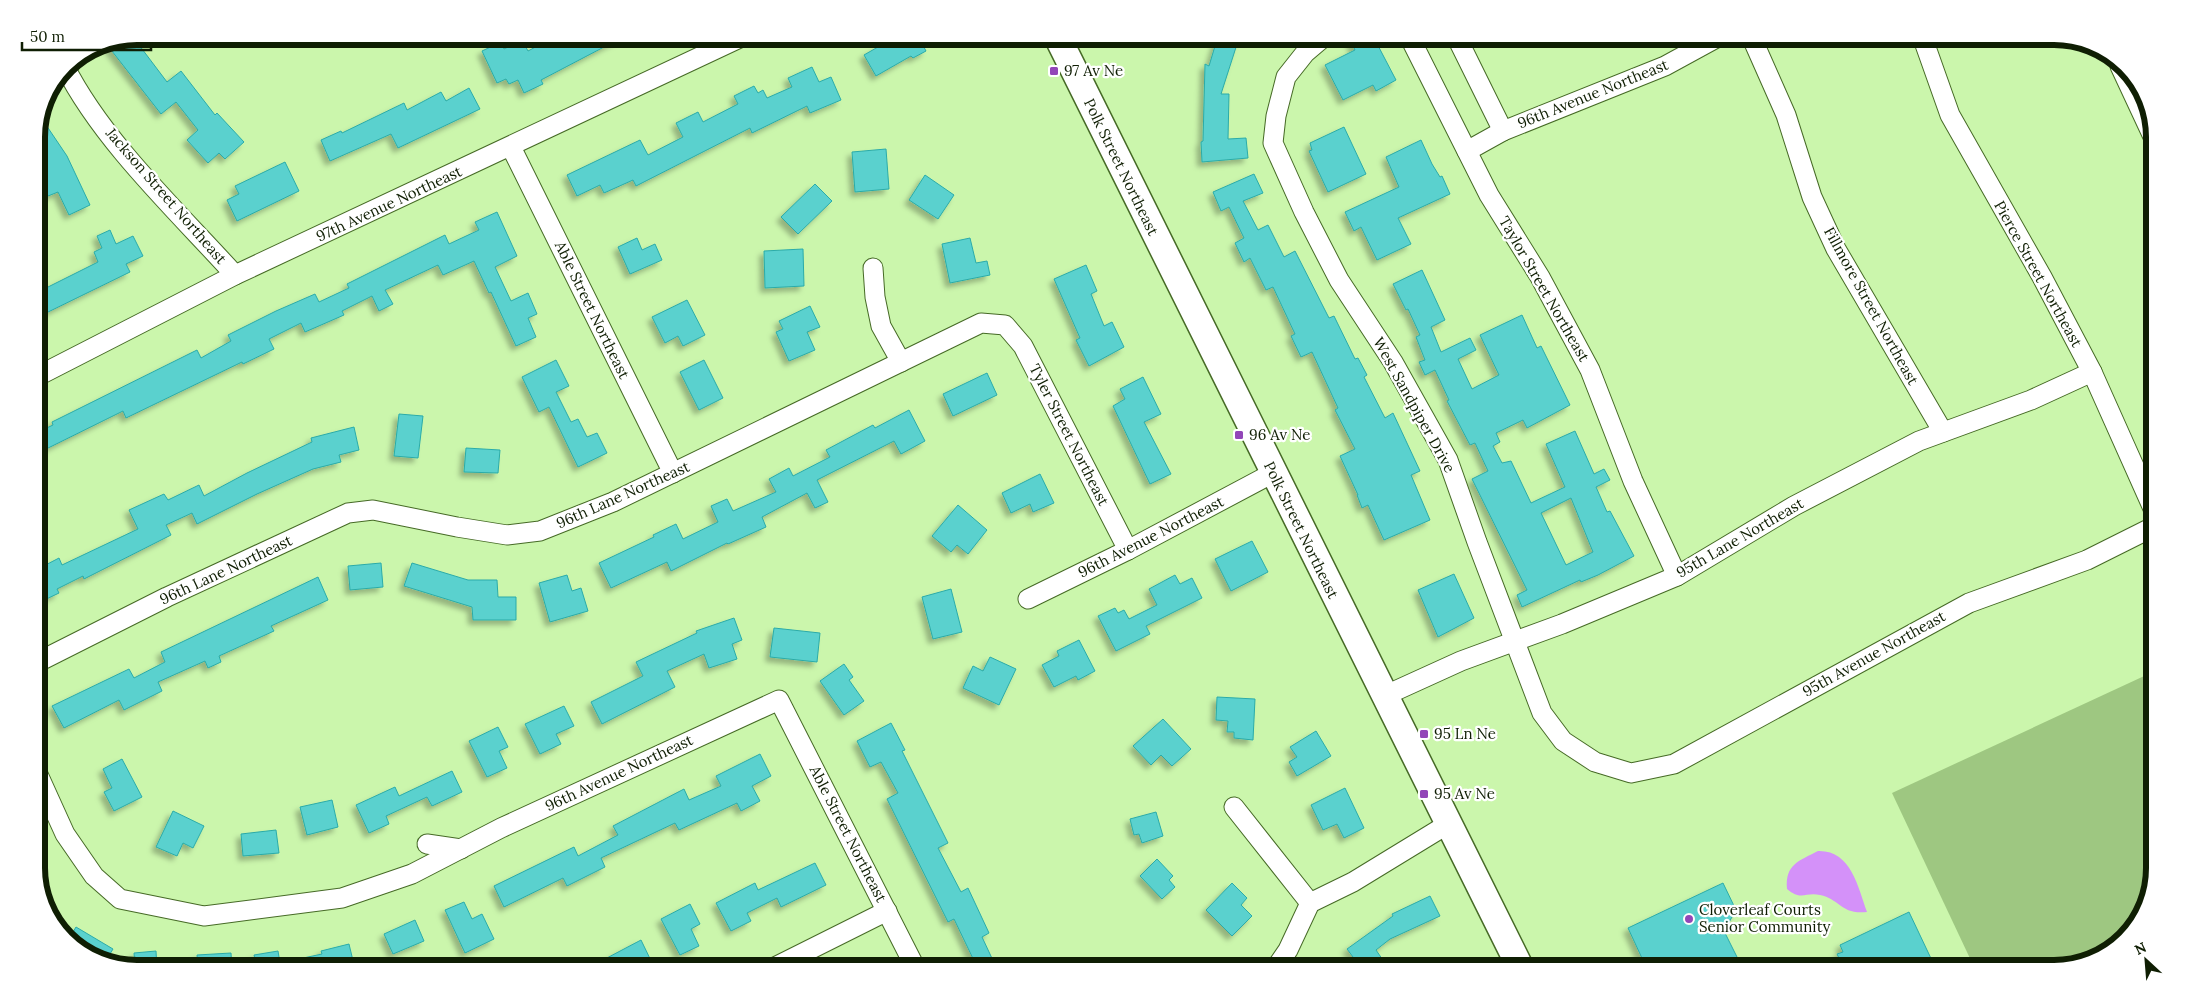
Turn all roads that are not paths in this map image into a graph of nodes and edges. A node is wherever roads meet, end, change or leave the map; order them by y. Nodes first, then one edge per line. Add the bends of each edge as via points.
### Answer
1 (725, 45) edge
2 (1060, 45) edge
3 (1314, 45) edge
4 (1414, 45) edge
5 (1460, 45) edge
6 (1704, 45) edge
7 (1755, 45) edge
8 (1925, 45) edge
9 (69, 75) edge
10 (2127, 81) edge
11 (2144, 119) edge
12 (1503, 131) junction
13 (511, 147) junction
14 (1467, 151) junction
15 (873, 268) dead end
16 (235, 275) junction
17 (1004, 324) joint
18 (901, 362) junction
19 (45, 372) edge
20 (2092, 372) junction
21 (1943, 432) junction
22 (673, 473) junction
23 (1273, 473) junction
24 (2146, 493) edge
25 (2146, 531) edge
26 (1128, 550) junction
27 (1677, 576) junction
28 (1028, 599) dead end
29 (1514, 642) junction
30 (45, 658) edge
31 (1384, 696) junction
32 (779, 700) joint
33 (1595, 762) joint
34 (45, 790) edge
35 (1234, 808) dead end
36 (1448, 824) junction
37 (427, 844) dead end
38 (461, 849) junction
39 (1310, 903) junction
40 (887, 910) junction
41 (789, 960) edge
42 (912, 960) edge
43 (1281, 960) edge
44 (1516, 960) edge

1 - 13 street, 97th Avenue Northeast
2 - 23 street, Polk Street Northeast
3 - 29 street, West Sandpiper Drive via 1286,77 1273,143 1339,280 1393,362 1448,460
4 - 14 street, Taylor Street Northeast
5 - 12 street
6 - 12 street, 96th Avenue Northeast via 1665,66
7 - 21 street, Fillmore Street Northeast via 1786,116 1812,197 1836,249
8 - 20 street, Pierce Street Northeast via 1950,115
9 - 16 street, Jackson Street Northeast via 76,89 122,150
10 - 11 street
12 - 14 street, 96th Avenue Northeast
13 - 16 street, 97th Avenue Northeast
13 - 22 street, Able Street Northeast
14 - 27 street, Taylor Street Northeast via 1590,370 1633,481
15 - 18 street via 881,326
16 - 19 street, 97th Avenue Northeast
17 - 18 street, 96th Lane Northeast via 981,323
17 - 26 street, Tyler Street Northeast via 1024,346
18 - 22 street, 96th Lane Northeast
20 - 21 street, 95th Lane Northeast via 2031,400
20 - 24 street, Pierce Street Northeast
21 - 27 street, 95th Lane Northeast via 1919,441 1794,506
22 - 30 street, 96th Lane Northeast via 613,502 540,531 507,535 373,510 348,513 167,597
23 - 26 street, 96th Avenue Northeast
23 - 31 street, Polk Street Northeast
25 - 33 street, 95th Avenue Northeast via 2088,560 1969,603 1674,764 1631,773
26 - 28 street, 96th Avenue Northeast
27 - 29 street, 95th Lane Northeast
29 - 31 street, 95th Lane Northeast via 1460,661
29 - 33 street, West Sandpiper Drive via 1542,713 1563,741
31 - 36 street, Polk Street Northeast
32 - 38 street, 96th Avenue Northeast
32 - 40 street, Able Street Northeast
34 - 38 street, 96th Avenue Northeast via 65,834 94,876 120,899 204,916 342,898 412,874
35 - 39 street
36 - 39 street via 1353,882
36 - 44 street, Polk Street Northeast
37 - 38 street
39 - 43 street
40 - 41 street
40 - 42 street, Able Street Northeast

